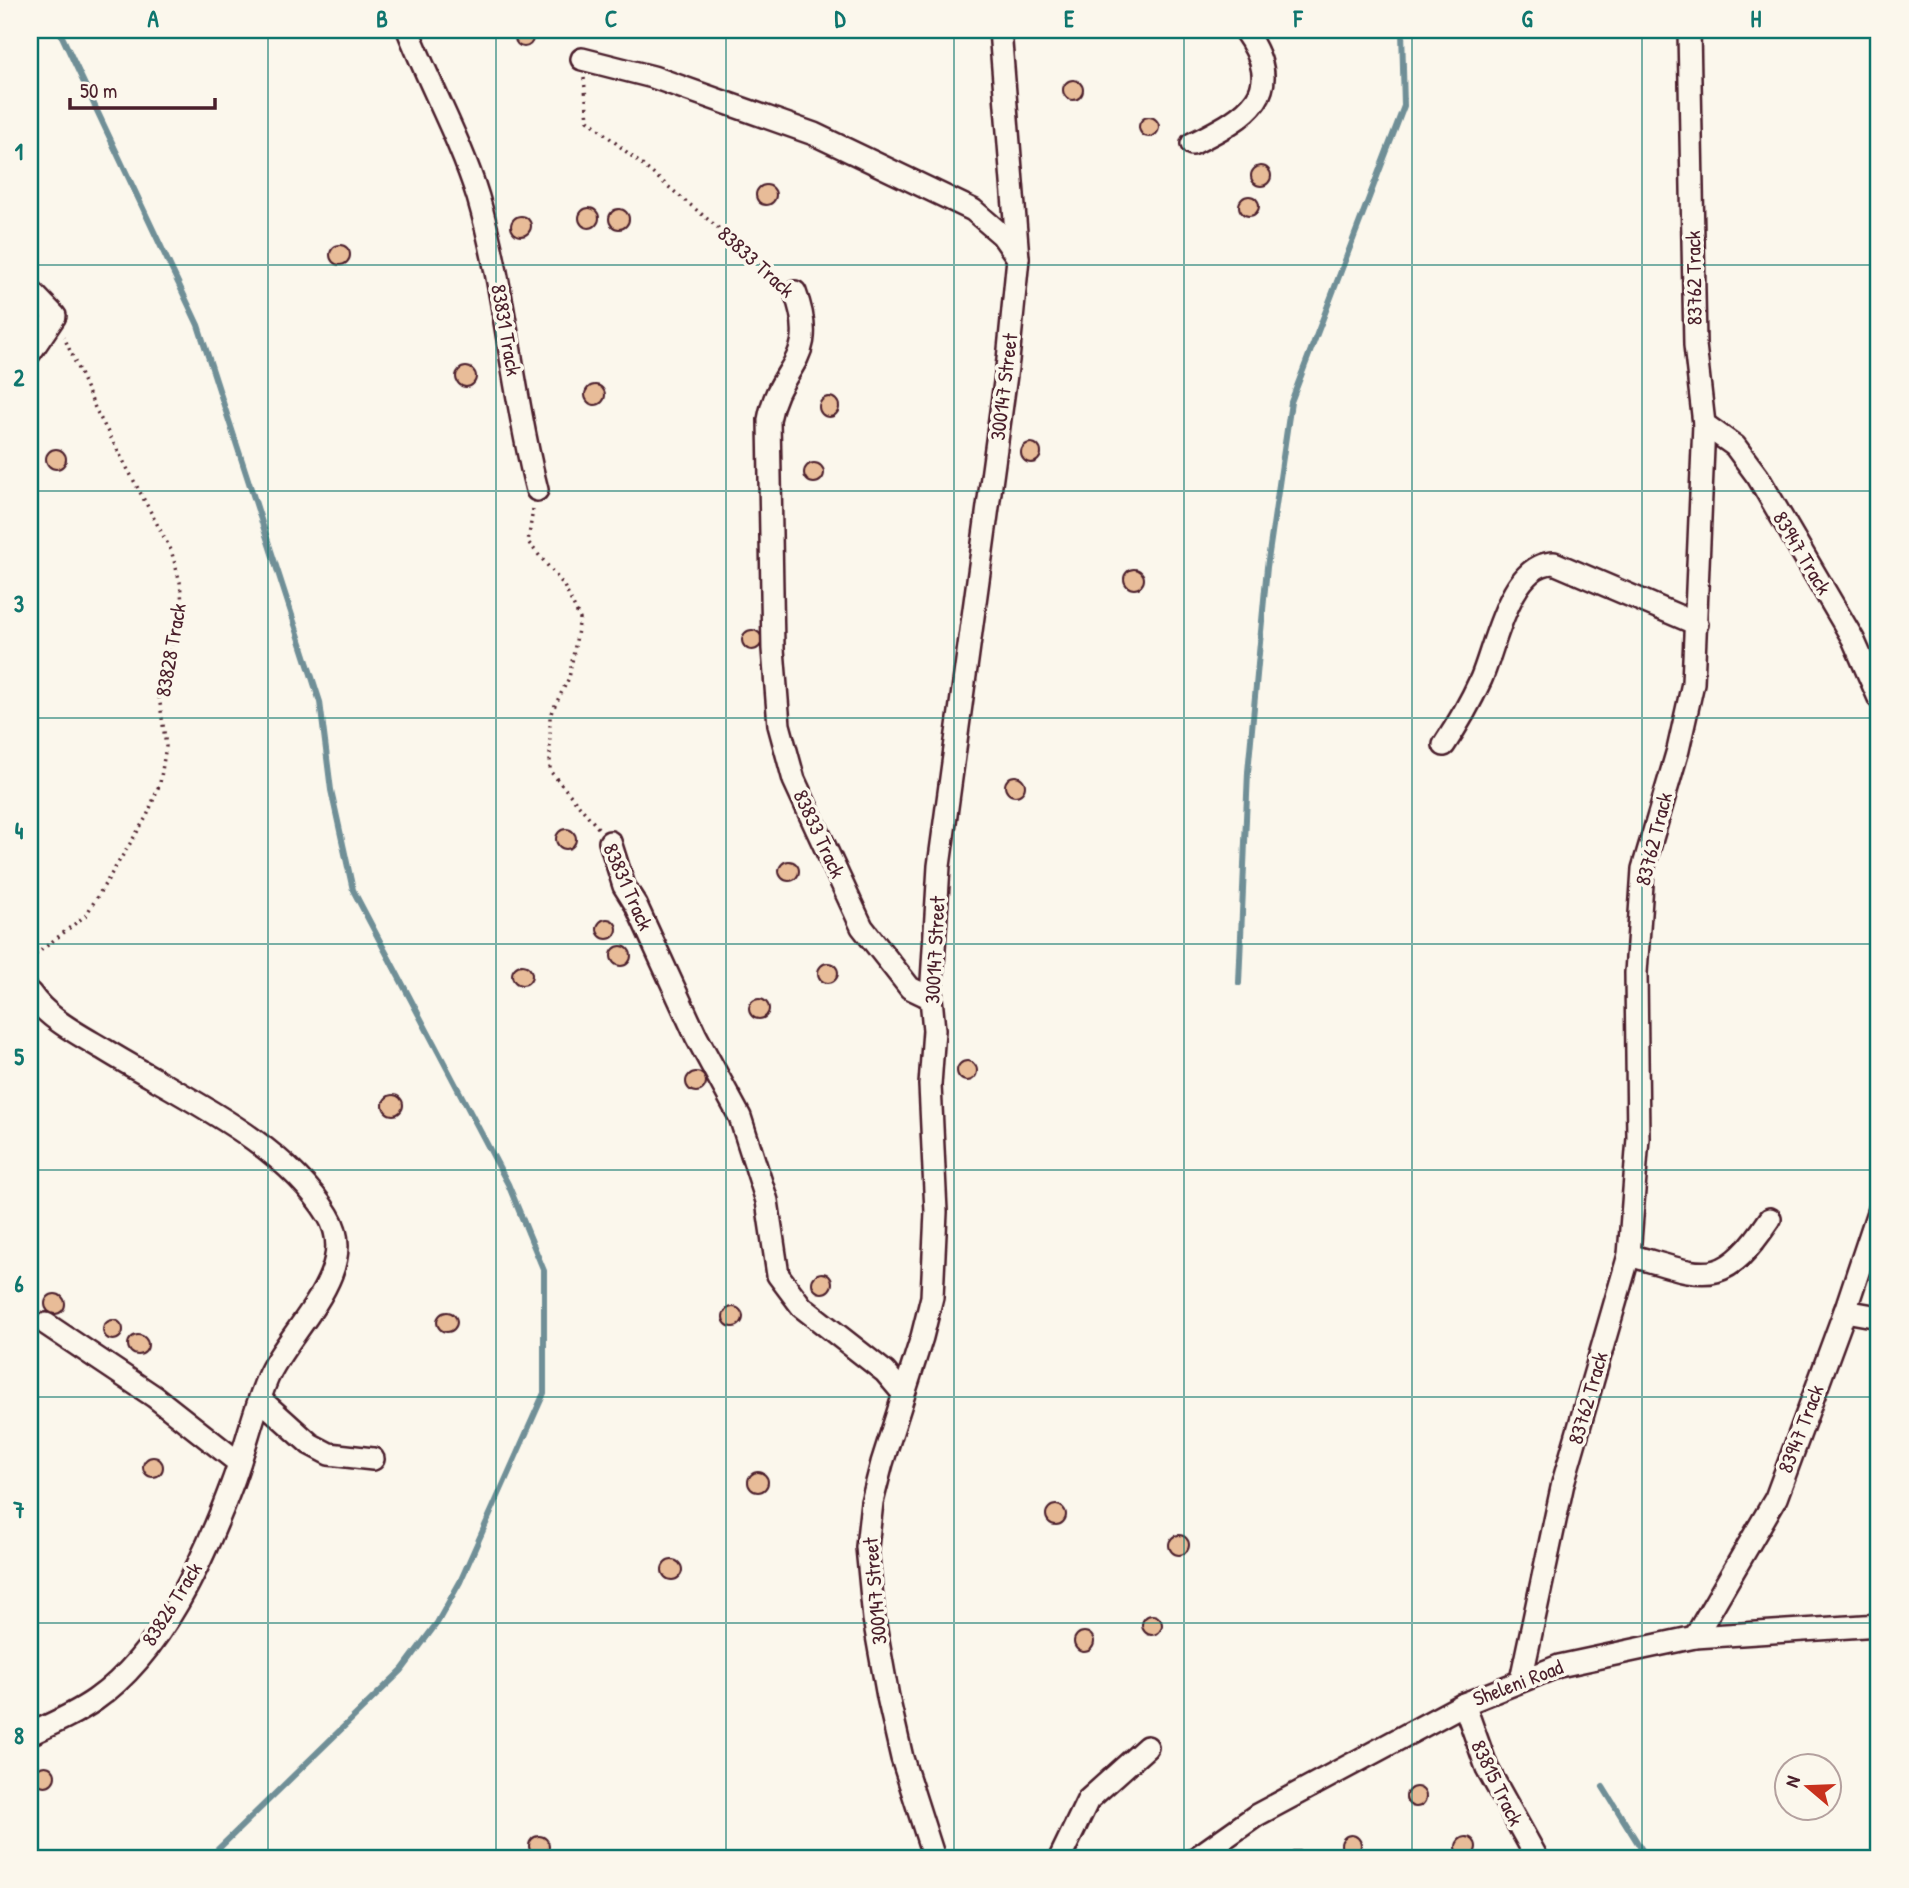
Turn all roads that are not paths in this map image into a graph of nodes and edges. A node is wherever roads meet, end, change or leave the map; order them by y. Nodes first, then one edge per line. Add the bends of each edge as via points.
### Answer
1 (408, 30) edge
2 (1000, 30) edge
3 (1244, 30) edge
4 (1689, 30) edge
5 (582, 59) road end
6 (1192, 144) dead end
7 (1018, 258) junction
8 (30, 290) edge
9 (795, 292) road end
10 (30, 353) edge
11 (1704, 424) junction
12 (537, 490) road end
13 (1697, 624) junction
14 (1879, 698) edge
15 (1444, 745) dead end
16 (610, 842) road end
17 (30, 993) edge
18 (931, 998) junction
19 (1879, 1209) edge
20 (1770, 1219) dead end
21 (1629, 1255) junction
22 (1845, 1311) junction
23 (1879, 1317) edge
24 (46, 1324) dead end
25 (902, 1392) junction
26 (260, 1399) junction
27 (373, 1459) dead end
28 (239, 1463) junction
29 (1879, 1625) edge
30 (1695, 1637) junction
31 (1521, 1680) junction
32 (1464, 1704) junction
33 (30, 1734) edge
34 (1147, 1747) dead end
35 (934, 1858) edge
36 (1060, 1858) edge
37 (1196, 1858) edge
38 (1537, 1858) edge

1 - 12 street, 83831 Track via 477,196 512,350 520,425
2 - 7 street, 300147 Street
3 - 6 street via 1264,63 1264,86 1224,128
4 - 11 street, 83762 Track via 1695,345
5 - 7 street via 653,77 814,134 973,210 1002,235
7 - 18 street, 300147 Street via 939,866
8 - 10 street via 55,316
9 - 18 street, 83833 Track via 805,334 796,364 775,394 769,420 770,587 779,725 794,780 862,926 910,988
11 - 13 street, 83762 Track
11 - 14 street, 83947 Track via 1735,446 1758,477 1853,639
13 - 15 street via 1555,563 1539,566 1513,597 1482,677
13 - 21 street, 83762 Track via 1693,683 1643,869 1636,973 1638,1138
16 - 25 street, 83831 Track via 624,886 740,1117 766,1201 778,1275 802,1307
17 - 26 street, 83826 Track via 54,1018 239,1128 279,1160 329,1216 337,1251 330,1276 268,1377
18 - 25 street, 300147 Street via 936,1212 932,1297
19 - 22 street, 83947 Track
20 - 21 street via 1745,1252 1720,1272 1679,1269
21 - 31 street, 83762 Track via 1563,1483
22 - 23 street
22 - 30 street, 83947 Track via 1776,1497
24 - 28 street via 155,1397
25 - 35 street, 300147 Street via 872,1502 867,1546 888,1697
26 - 27 street via 310,1444 329,1454
26 - 28 street, 83826 Track
28 - 33 street, 83826 Track via 196,1570 150,1643 97,1699
29 - 30 street, Sheleni Road
30 - 31 street, Sheleni Road via 1559,1666
31 - 32 street, Sheleni Road
32 - 37 street, Sheleni Road via 1257,1815
32 - 38 street, 83815 Track via 1487,1768
34 - 36 street via 1088,1800

